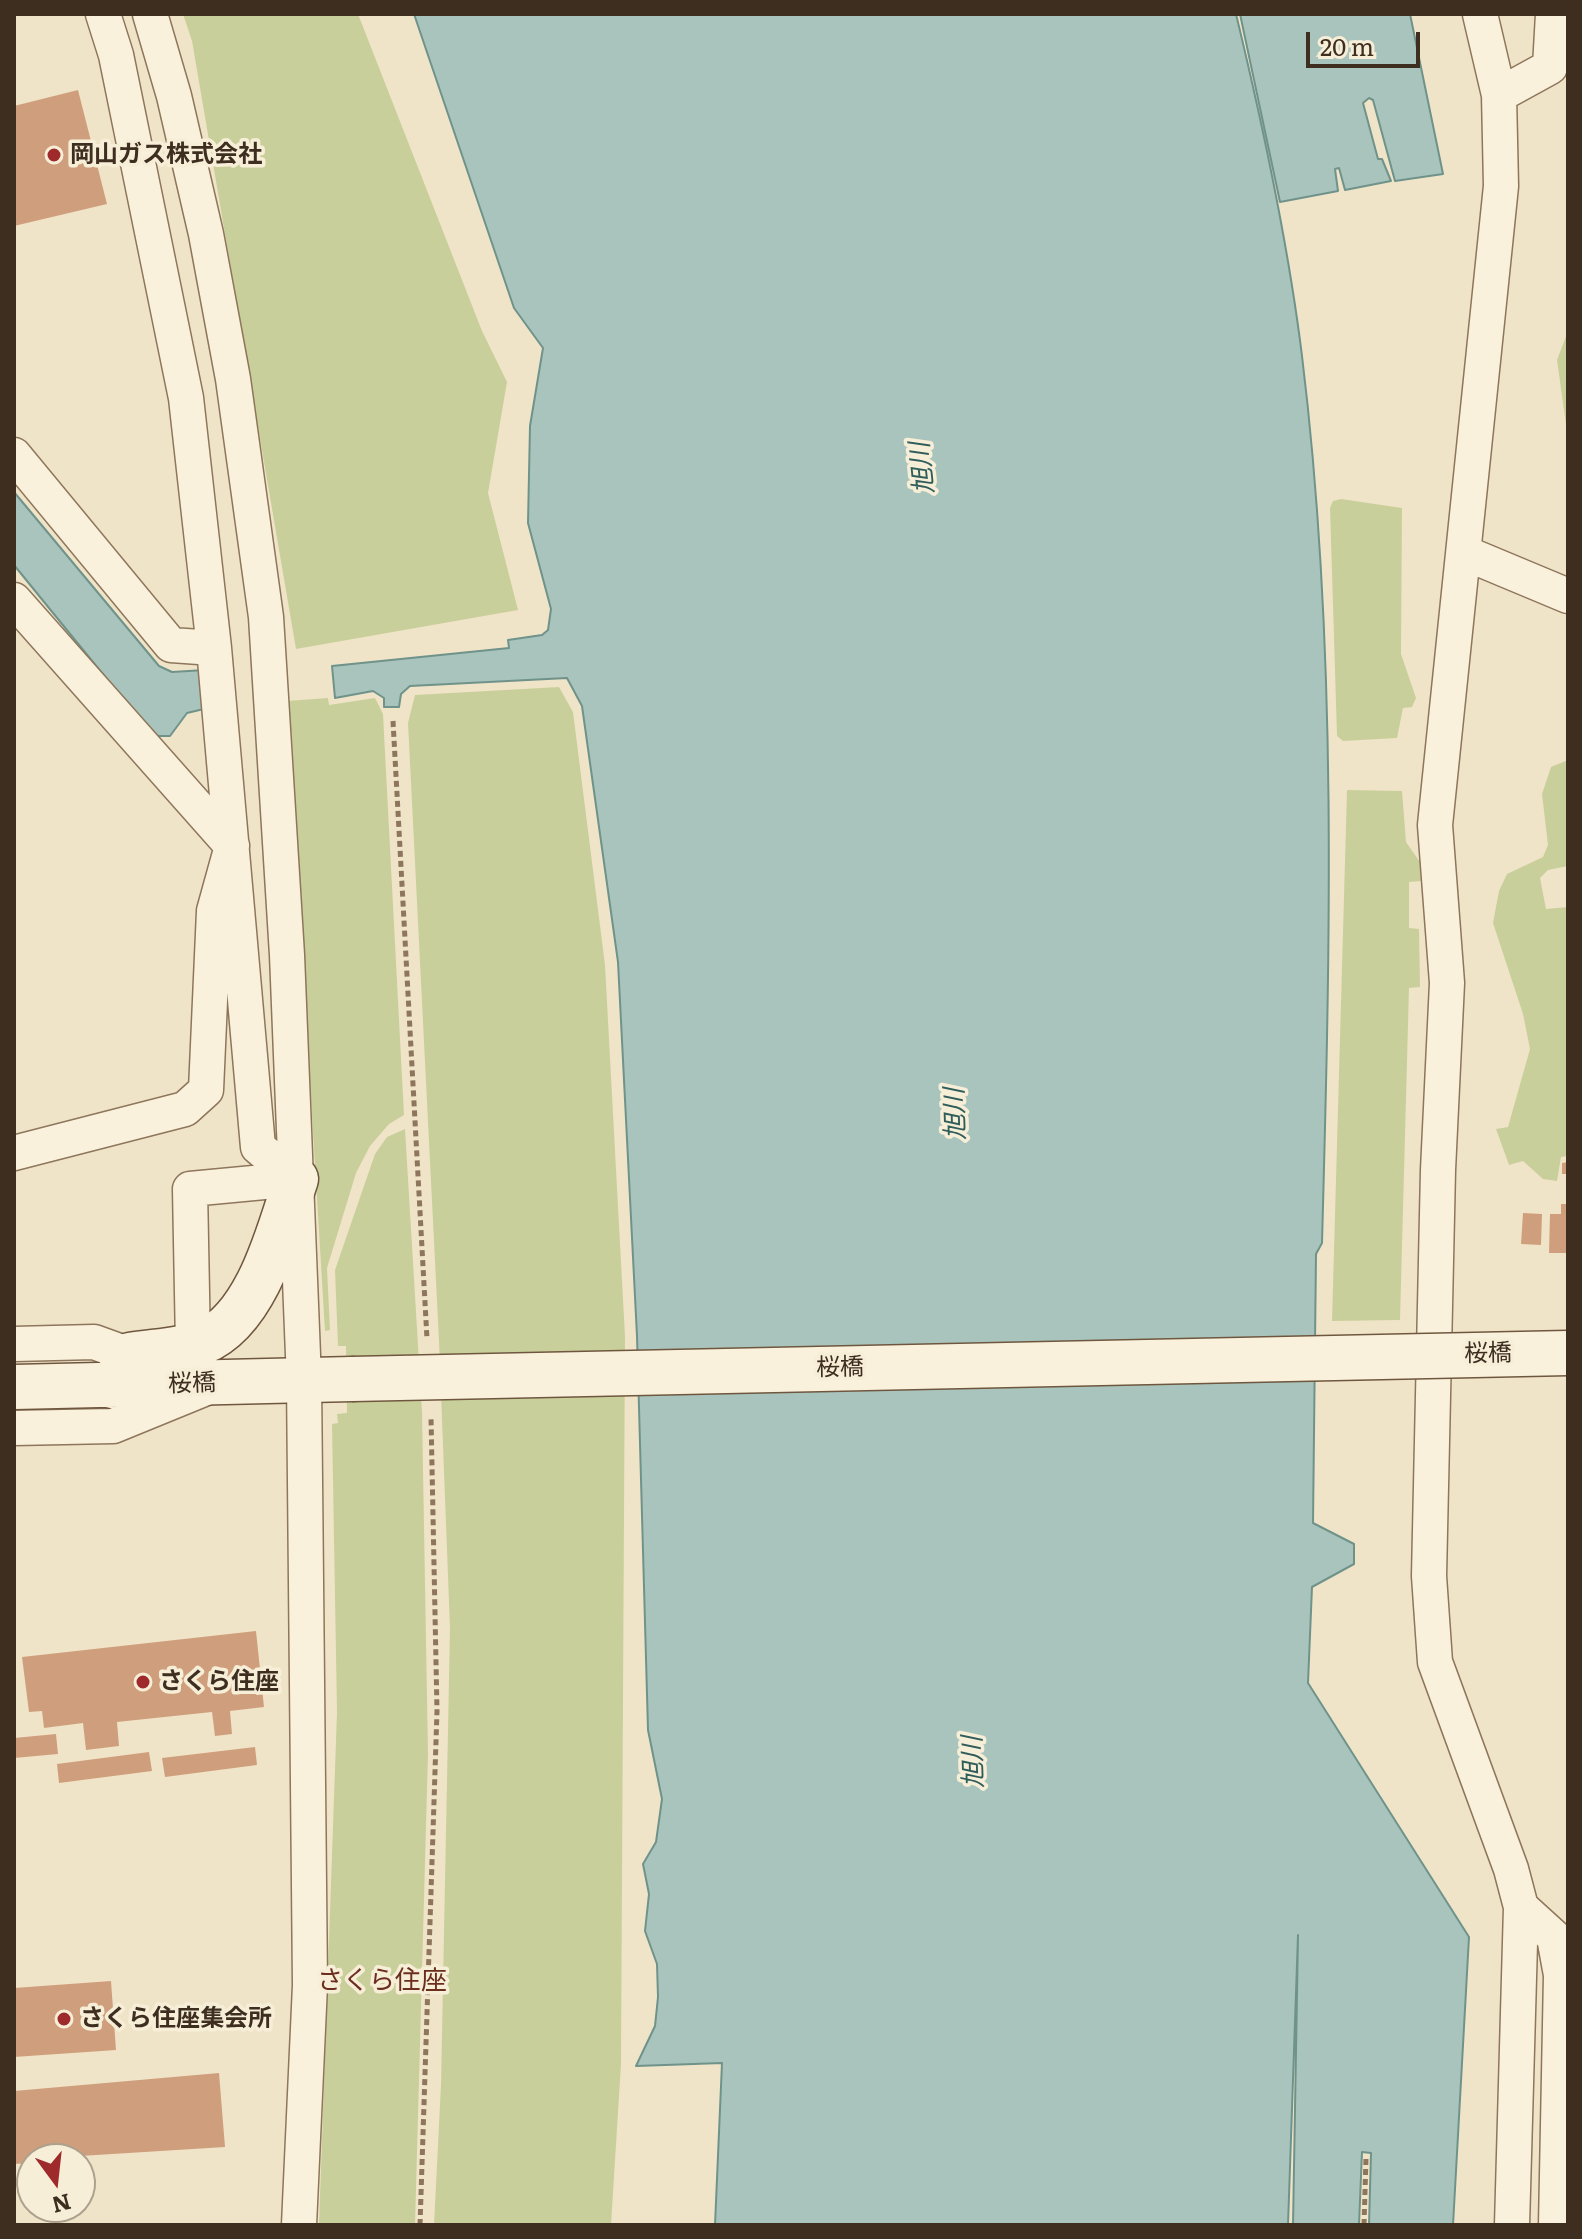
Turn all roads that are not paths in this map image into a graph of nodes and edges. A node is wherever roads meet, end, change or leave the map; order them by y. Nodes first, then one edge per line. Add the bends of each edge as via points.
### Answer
1 (103, 14) edge
2 (150, 14) edge
3 (1480, 14) edge
4 (1553, 14) edge
5 (1499, 95) junction
6 (14, 455) edge
7 (1465, 553) junction
8 (1568, 596) edge
9 (14, 600) edge
10 (214, 648) junction
11 (232, 846) junction
12 (14, 1153) edge
13 (296, 1179) junction
14 (14, 1344) edge
15 (193, 1345) junction
16 (1568, 1353) edge
17 (121, 1371) junction
18 (304, 1380) junction
19 (218, 1383) junction
20 (14, 1387) edge
21 (14, 1428) edge
22 (1521, 1907) junction
23 (299, 2225) edge
24 (1512, 2225) edge
25 (1556, 2225) edge

1 - 10 street via 116,55 186,398
2 - 13 street via 206,234 233,379 266,617
3 - 5 street
4 - 5 street via 1550,67
5 - 7 street via 1501,186
6 - 10 street via 171,645
7 - 8 street
7 - 22 street via 1435,825 1447,983 1429,1576 1435,1662
9 - 11 street
10 - 11 street
11 - 12 street via 214,911 206,1090 185,1109
11 - 13 street via 258,1147
13 - 15 street via 266,1268 250,1295 224,1329
13 - 15 street via 190,1189
13 - 18 street
14 - 17 street via 94,1342
15 - 17 street
16 - 18 street, 桜橋, bridge
17 - 19 street, 桜橋
17 - 20 street
18 - 19 street, 桜橋
18 - 23 street via 310,1985
19 - 21 street via 113,1426
22 - 24 street
22 - 25 street via 1554,1937 1561,1975

